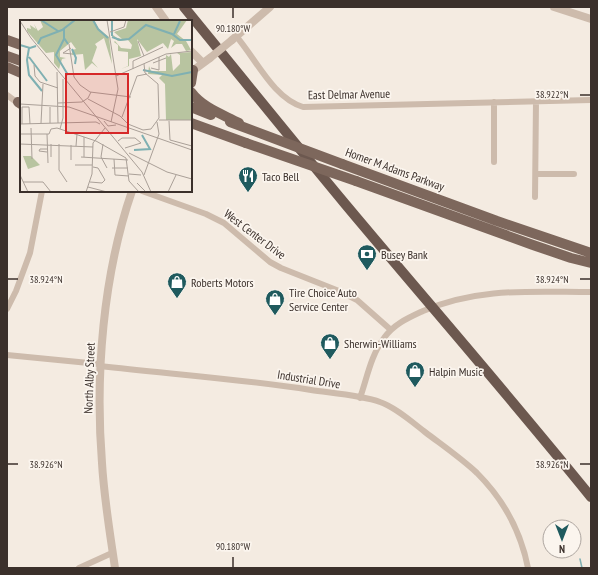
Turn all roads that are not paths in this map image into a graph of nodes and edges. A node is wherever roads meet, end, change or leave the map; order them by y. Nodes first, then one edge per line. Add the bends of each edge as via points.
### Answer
1 (156, 7) edge
2 (184, 7) edge
3 (270, 7) edge
4 (554, 7) edge
5 (591, 19) edge
6 (165, 20) edge
7 (234, 38) junction
8 (7, 40) edge
9 (20, 45) edge
10 (192, 52) edge
11 (7, 56) edge
12 (207, 60) junction
13 (20, 61) edge
14 (7, 67) edge
15 (192, 71) edge
16 (20, 73) edge
17 (192, 93) edge
18 (7, 95) edge
19 (591, 100) edge
20 (536, 101) junction
21 (494, 102) junction
22 (20, 104) edge
23 (192, 107) edge
24 (192, 124) edge
25 (253, 131) junction
26 (494, 162) dead end
27 (536, 174) junction
28 (574, 174) dead end
29 (42, 192) edge
30 (132, 192) edge
31 (145, 192) edge
32 (536, 197) dead end
33 (591, 253) edge
34 (591, 263) edge
35 (591, 292) edge
36 (432, 307) junction
37 (7, 309) edge
38 (391, 330) junction
39 (7, 350) edge
40 (10, 355) edge
41 (100, 366) junction
42 (360, 398) junction
43 (591, 497) edge
44 (112, 553) junction
45 (79, 568) edge
46 (114, 568) edge
47 (528, 568) edge

1 - 6 street
2 - 36 highway
3 - 7 street
4 - 5 street
7 - 12 street, bridge
7 - 21 street, East Delmar Avenue via 276,89 290,102 303,107
8 - 9 main road
10 - 12 street
11 - 13 main road
12 - 15 street
14 - 16 main road
17 - 25 main road via 204,105
18 - 22 street
19 - 20 street, East Delmar Avenue
20 - 21 street, East Delmar Avenue
20 - 27 street
21 - 26 street
23 - 25 main road, Homer M Adams Parkway, bridge
24 - 34 main road, Homer M Adams Parkway, bridge via 570,258
25 - 33 main road, Homer M Adams Parkway, bridge
27 - 28 street
27 - 32 street
29 - 37 street via 30,253
30 - 41 street, North Alby Street via 119,234 110,278
31 - 38 street, West Center Drive via 224,223 270,262 357,300
35 - 36 street via 484,294
36 - 38 street via 406,318
36 - 43 highway
38 - 42 street via 374,354
39 - 40 street
40 - 41 street, Industrial Drive
41 - 42 street, Industrial Drive via 266,383
41 - 44 street, North Alby Street via 100,432
42 - 47 street, Industrial Drive via 385,404 477,473 497,496 512,520
44 - 45 street
44 - 46 street, North Alby Street

